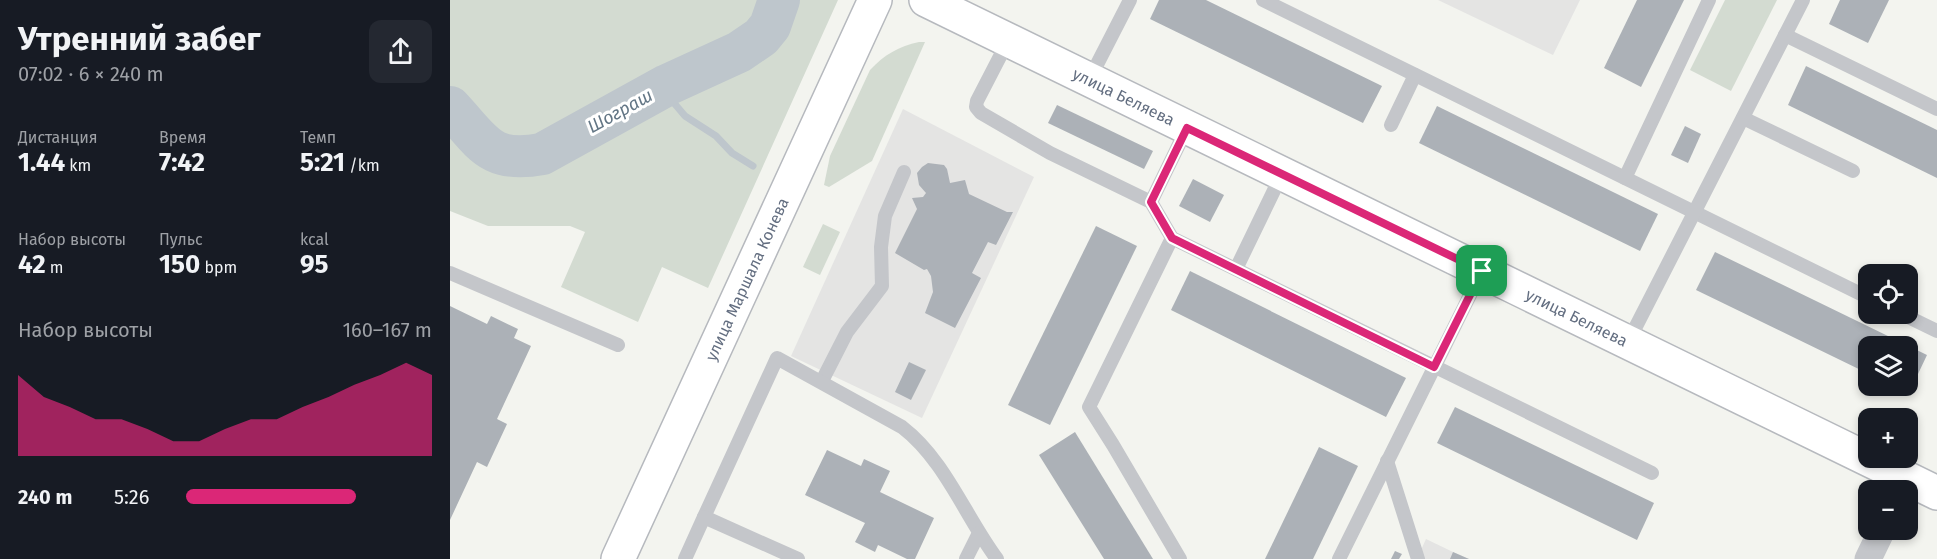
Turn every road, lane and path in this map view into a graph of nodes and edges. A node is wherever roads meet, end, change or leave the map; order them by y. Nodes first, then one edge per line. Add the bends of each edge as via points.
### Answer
1 (875, 0) edge
2 (926, 0) edge
3 (1130, 0) edge
4 (1263, 0) edge
5 (1709, 0) edge
6 (1803, 0) edge
7 (1785, 35) junction
8 (1008, 41) junction
9 (1415, 75) junction
10 (1089, 80) junction
11 (1937, 109) edge
12 (1743, 118) junction
13 (1391, 125) dead end
14 (1187, 128) junction
15 (1853, 171) dead end
16 (904, 172) dead end
17 (1282, 174) junction
18 (1625, 178) junction
19 (1151, 202) junction
20 (1695, 212) junction
21 (1172, 238) junction
22 (1236, 269) junction
23 (1482, 271) junction
24 (450, 273) edge
25 (1858, 293) edge
26 (1918, 322) edge
27 (1937, 331) edge
28 (1628, 342) junction
29 (618, 345) dead end
30 (1434, 367) junction
31 (822, 381) junction
32 (1387, 461) junction
33 (1652, 473) dead end
34 (1895, 480) edge
35 (1918, 488) edge
36 (1937, 493) edge
37 (704, 517) junction
38 (979, 533) junction
39 (1877, 540) edge
40 (618, 559) edge
41 (685, 559) edge
42 (798, 559) edge
43 (966, 559) edge
44 (997, 559) edge
45 (1180, 559) edge
46 (1339, 559) edge
47 (1418, 559) edge
48 (1868, 559) edge

1 - 40 street, улица Маршала Конева
2 - 8 street, улица Беляева
3 - 10 lane
4 - 9 lane
5 - 18 lane
6 - 7 lane
7 - 11 lane
7 - 12 lane
8 - 10 street, улица Беляева
8 - 19 lane via 977,101 981,113 1050,153
9 - 13 lane
9 - 18 lane
10 - 14 street, улица Беляева
12 - 15 lane
12 - 20 lane
14 - 17 street, улица Беляева
14 - 19 lane
16 - 31 lane via 885,216 882,286 847,332
17 - 22 lane
17 - 23 street, улица Беляева
18 - 20 lane
19 - 21 lane
20 - 25 lane
20 - 28 lane
21 - 22 lane
21 - 45 lane via 1089,407
22 - 30 lane
23 - 28 street, улица Беляева
23 - 30 lane
24 - 29 lane
26 - 27 lane
28 - 34 street, улица Беляева
30 - 32 lane
30 - 33 lane
31 - 37 lane via 777,358
31 - 38 lane via 917,438
32 - 46 lane
32 - 47 lane
35 - 36 street, улица Беляева
37 - 41 lane
37 - 42 lane
38 - 43 lane
38 - 44 lane
39 - 48 street

